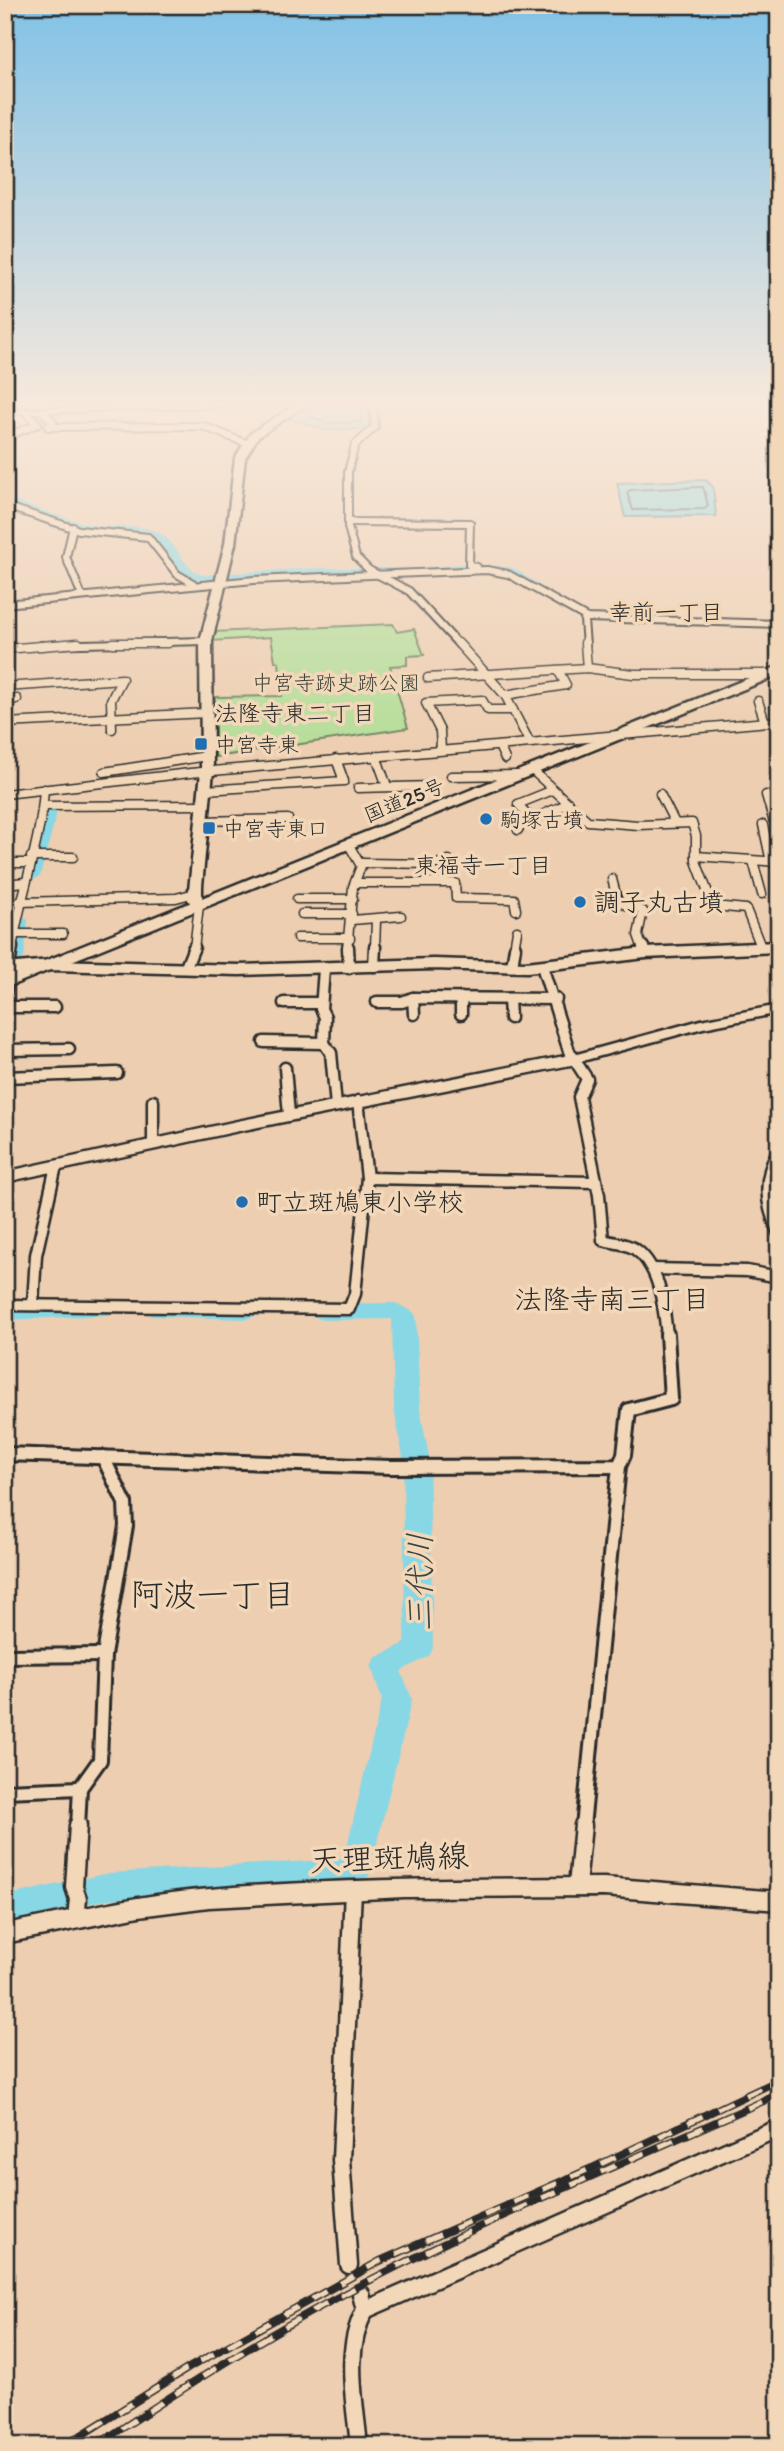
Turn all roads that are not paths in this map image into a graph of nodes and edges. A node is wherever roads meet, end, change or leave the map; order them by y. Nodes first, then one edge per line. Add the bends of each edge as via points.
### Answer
1 (45, 518) edge
2 (232, 518) edge
3 (349, 518) edge
4 (349, 522) junction
5 (73, 527) junction
6 (477, 567) junction
7 (378, 574) junction
8 (222, 581) junction
9 (203, 585) junction
10 (82, 596) junction
11 (5, 604) edge
12 (587, 618) junction
13 (779, 624) edge
14 (206, 641) junction
15 (5, 649) edge
16 (587, 668) junction
17 (558, 670) junction
18 (775, 672) edge
19 (487, 675) junction
20 (461, 677) junction
21 (428, 678) dead end
22 (5, 687) edge
23 (505, 695) junction
24 (17, 699) dead end
25 (5, 700) edge
26 (469, 701) junction
27 (758, 701) dead end
28 (513, 710) junction
29 (208, 713) junction
30 (112, 715) junction
31 (779, 721) edge
32 (765, 722) junction
33 (5, 723) edge
34 (112, 729) dead end
35 (617, 736) junction
36 (530, 743) junction
37 (499, 746) junction
38 (441, 750) junction
39 (207, 756) junction
40 (376, 756) junction
41 (336, 759) junction
42 (505, 759) dead end
43 (206, 771) junction
44 (104, 772) dead end
45 (526, 773) junction
46 (451, 776) dead end
47 (387, 786) junction
48 (432, 786) dead end
49 (358, 788) dead end
50 (44, 789) junction
51 (205, 790) junction
52 (553, 790) junction
53 (5, 794) edge
54 (660, 794) dead end
55 (766, 795) dead end
56 (569, 803) junction
57 (203, 805) junction
58 (43, 806) junction
59 (288, 818) dead end
60 (531, 819) junction
61 (779, 819) edge
62 (202, 821) junction
63 (675, 823) junction
64 (763, 825) dead end
65 (518, 830) dead end
66 (349, 845) junction
67 (696, 856) junction
68 (72, 857) dead end
69 (34, 859) junction
70 (449, 860) dead end
71 (753, 861) junction
72 (775, 862) edge
73 (5, 863) edge
74 (361, 863) junction
75 (438, 864) junction
76 (612, 879) dead end
77 (25, 882) junction
78 (355, 883) junction
79 (439, 883) junction
80 (5, 884) edge
81 (762, 894) dead end
82 (197, 899) junction
83 (297, 899) dead end
84 (353, 899) junction
85 (19, 902) junction
86 (516, 910) dead end
87 (302, 914) dead end
88 (401, 916) dead end
89 (352, 917) junction
90 (376, 920) junction
91 (517, 931) dead end
92 (14, 934) junction
93 (63, 934) dead end
94 (297, 938) dead end
95 (350, 938) junction
96 (761, 947) junction
97 (779, 947) edge
98 (645, 953) junction
99 (52, 965) junction
100 (374, 966) junction
101 (512, 966) junction
102 (542, 966) junction
103 (186, 967) junction
104 (349, 968) junction
105 (324, 969) junction
106 (7, 980) edge
107 (413, 998) junction
108 (461, 998) junction
109 (509, 999) junction
110 (556, 999) junction
111 (377, 1002) dead end
112 (284, 1003) dead end
113 (321, 1003) junction
114 (5, 1007) edge
115 (55, 1007) dead end
116 (779, 1009) edge
117 (414, 1014) dead end
118 (461, 1014) dead end
119 (510, 1018) dead end
120 (264, 1042) dead end
121 (324, 1043) junction
122 (5, 1049) edge
123 (69, 1049) dead end
124 (575, 1059) junction
125 (285, 1068) dead end
126 (117, 1073) dead end
127 (5, 1077) edge
128 (153, 1101) dead end
129 (358, 1101) junction
130 (336, 1106) junction
131 (289, 1115) junction
132 (153, 1144) junction
133 (779, 1149) edge
134 (56, 1166) junction
135 (5, 1177) edge
136 (367, 1178) junction
137 (594, 1182) junction
138 (779, 1234) edge
139 (652, 1269) junction
140 (779, 1277) edge
141 (33, 1304) junction
142 (5, 1305) edge
143 (5, 1454) edge
144 (103, 1457) junction
145 (619, 1466) junction
146 (104, 1655) junction
147 (5, 1656) edge
148 (80, 1788) junction
149 (5, 1791) edge
150 (577, 1886) junction
151 (354, 1891) junction
152 (779, 1901) edge
153 (76, 1902) junction
154 (5, 1934) edge
155 (779, 2128) edge
156 (348, 2265) tunnel mouth
157 (359, 2446) edge

1 - 5 street
2 - 8 main road
3 - 4 street
4 - 6 street via 470,523 469,565
4 - 7 street via 355,554
5 - 9 street via 148,537 177,574
5 - 10 street via 66,557
6 - 7 street
6 - 12 street via 506,573
7 - 8 street
7 - 19 street via 404,585
8 - 9 street
8 - 14 main road
9 - 10 street
10 - 11 street
12 - 13 street
12 - 16 street via 583,638
14 - 15 street
14 - 29 main road
16 - 17 street
16 - 18 street via 633,674
17 - 19 street
17 - 23 street via 566,685
18 - 35 highway, 国道25号
19 - 20 street
19 - 23 street
20 - 21 street
20 - 26 street
22 - 30 street via 122,679 114,691
23 - 28 street
24 - 25 street
26 - 28 street via 482,700 488,710
26 - 38 street via 426,704 440,731
27 - 32 street
28 - 36 street
29 - 30 street
29 - 39 main road
30 - 33 street
30 - 34 street
31 - 32 street
32 - 35 street
35 - 36 street
35 - 45 highway, 国道25号
36 - 37 street
37 - 38 street
37 - 42 street
38 - 40 street
39 - 43 main road
39 - 44 street
40 - 41 street
40 - 47 street
41 - 43 street
41 - 51 street via 344,781
43 - 50 street
43 - 51 main road
45 - 46 street
45 - 52 street
45 - 66 highway, 国道25号
47 - 48 street
47 - 49 street
50 - 53 street
50 - 58 street
51 - 57 main road
52 - 56 street
52 - 60 street via 518,804
54 - 63 street
55 - 61 street via 773,819
56 - 60 street
56 - 63 street via 580,818 598,823
57 - 58 street
57 - 62 main road
58 - 69 street
59 - 62 street
60 - 65 street
62 - 82 main road
63 - 67 street via 692,823
64 - 72 street
66 - 74 street
66 - 82 highway, 国道25号
67 - 71 street
67 - 96 street via 713,905 746,909
68 - 69 street
69 - 73 street
69 - 77 street
70 - 75 street
71 - 72 street
71 - 81 street
74 - 75 street
74 - 78 street
75 - 79 street
76 - 98 street via 618,902 643,911 638,935
77 - 80 street
77 - 85 street
78 - 79 street
78 - 84 street
79 - 86 street via 455,883 456,898 514,899
82 - 85 street
82 - 99 highway, 国道25号
82 - 103 street via 197,941
83 - 84 street
84 - 89 street
85 - 92 street
87 - 89 street
88 - 90 street
89 - 90 street
89 - 95 street
90 - 100 street
91 - 101 street
92 - 93 street
92 - 106 street
94 - 95 street
95 - 104 street
96 - 97 street
96 - 98 street
98 - 102 street
99 - 103 street
99 - 106 highway, 国道25号
100 - 101 street
100 - 104 street
101 - 102 street
102 - 110 street
103 - 105 street
104 - 105 street
105 - 113 street
107 - 108 street
107 - 111 street
107 - 117 street
108 - 109 street
108 - 118 street
109 - 110 street
109 - 119 street
110 - 124 street via 569,1054
112 - 113 street
113 - 121 street
114 - 115 street
116 - 124 street via 701,1024
120 - 121 street
121 - 130 street via 331,1054
122 - 123 street
124 - 129 street
124 - 137 street via 587,1079 579,1097
125 - 131 street
126 - 127 street
128 - 132 street
129 - 130 street
129 - 136 street
130 - 131 street
131 - 132 street
132 - 134 street
133 - 138 street via 764,1185 766,1207
134 - 135 street
134 - 141 street via 36,1255
136 - 137 street
136 - 141 street via 355,1294 349,1309
137 - 139 street via 603,1240 635,1249
139 - 140 street via 747,1271
139 - 145 street via 671,1356 671,1399 629,1410
141 - 142 street
143 - 144 street
144 - 145 street via 418,1467
144 - 146 street via 125,1503 126,1526
145 - 150 street
146 - 147 street
146 - 148 street via 100,1760
148 - 149 street
148 - 153 street
150 - 151 street, 天理斑鳩線
150 - 152 street, 天理斑鳩線
151 - 153 street, 天理斑鳩線
151 - 156 street via 341,2160
153 - 154 street, 天理斑鳩線
155 - 157 street via 363,2302 353,2350

